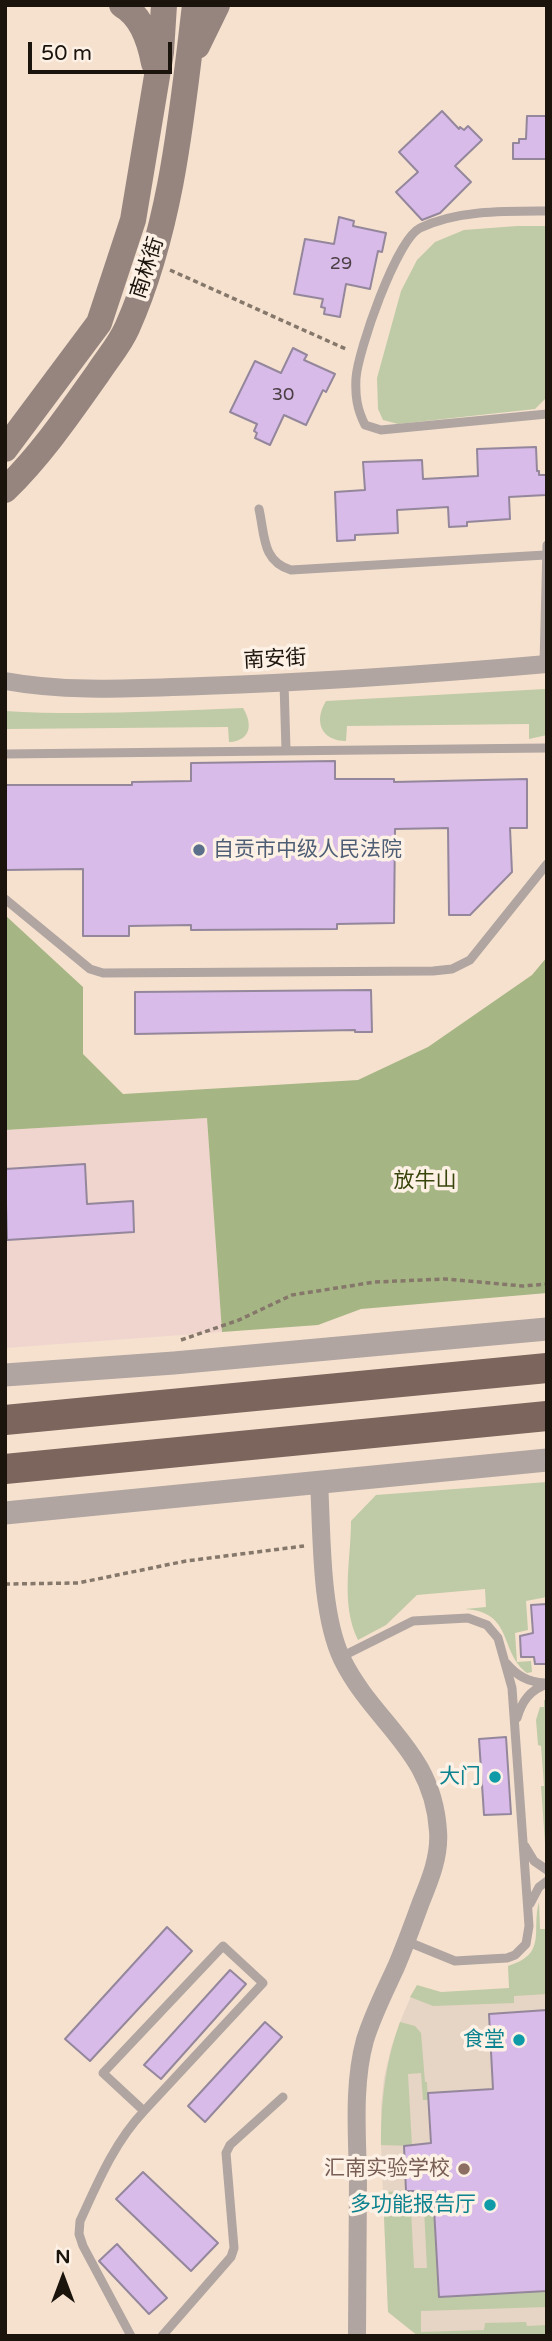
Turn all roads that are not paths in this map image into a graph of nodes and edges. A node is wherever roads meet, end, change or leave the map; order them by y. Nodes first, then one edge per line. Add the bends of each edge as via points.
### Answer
1 (122, 5) edge
2 (164, 5) edge
3 (195, 5) edge
4 (217, 5) edge
5 (186, 73) junction
6 (156, 80) junction
7 (547, 211) edge
8 (547, 415) edge
9 (5, 449) edge
10 (5, 490) edge
11 (259, 509) dead end
12 (546, 550) edge
13 (545, 664) edge
14 (5, 681) edge
15 (284, 683) junction
16 (547, 748) edge
17 (286, 750) junction
18 (5, 754) edge
19 (547, 864) edge
20 (5, 900) edge
21 (547, 1329) edge
22 (416, 1340) junction
23 (547, 1346) edge
24 (547, 1368) edge
25 (5, 1375) edge
26 (547, 1416) edge
27 (5, 1420) edge
28 (436, 1426) junction
29 (547, 1432) edge
30 (547, 1460) edge
31 (5, 1469) edge
32 (319, 1481) junction
33 (5, 1513) edge
34 (341, 1657) junction
35 (505, 1661) junction
36 (547, 1684) edge
37 (515, 1726) junction
38 (523, 1842) junction
39 (547, 1870) edge
40 (547, 1881) edge
41 (528, 1909) junction
42 (406, 1941) junction
43 (283, 2096) dead end
44 (144, 2111) junction
45 (131, 2336) edge
46 (162, 2336) edge
47 (357, 2336) edge

1 - 6 main road via 146,34
2 - 6 main road, 南林街
3 - 5 main road, 南林街
4 - 5 main road
5 - 10 main road, 南林街 via 152,262 126,331 33,463
6 - 9 main road, 南林街 via 132,220 99,323
7 - 8 lane via 447,218 417,229 384,286 356,376 357,408 365,425 382,430
11 - 12 lane via 270,558 291,570
12 - 13 lane
13 - 15 street, 南安街
14 - 15 street, 南安街 via 110,689
15 - 17 lane
16 - 17 lane
17 - 18 lane
19 - 20 lane via 470,960 433,971 96,972
21 - 22 street
22 - 23 street
22 - 25 street
24 - 27 highway
26 - 28 highway
28 - 29 street
28 - 31 highway
30 - 32 street
32 - 33 street
32 - 34 street via 333,1633
34 - 35 lane via 408,1622 468,1618 493,1631
34 - 42 street via 357,1685 420,1764 437,1811 436,1862
35 - 36 lane via 519,1676
35 - 37 lane
36 - 37 lane via 525,1700
37 - 38 lane
38 - 39 lane via 534,1861
38 - 41 lane
40 - 41 lane via 534,1893
41 - 42 lane via 528,1938 521,1950 507,1958 455,1961
42 - 47 street via 365,2041 359,2079
43 - 46 lane via 226,2153 231,2258
44 - 44 lane via 103,2073 223,1946 263,1983
44 - 45 lane via 114,2149 80,2221 79,2234

